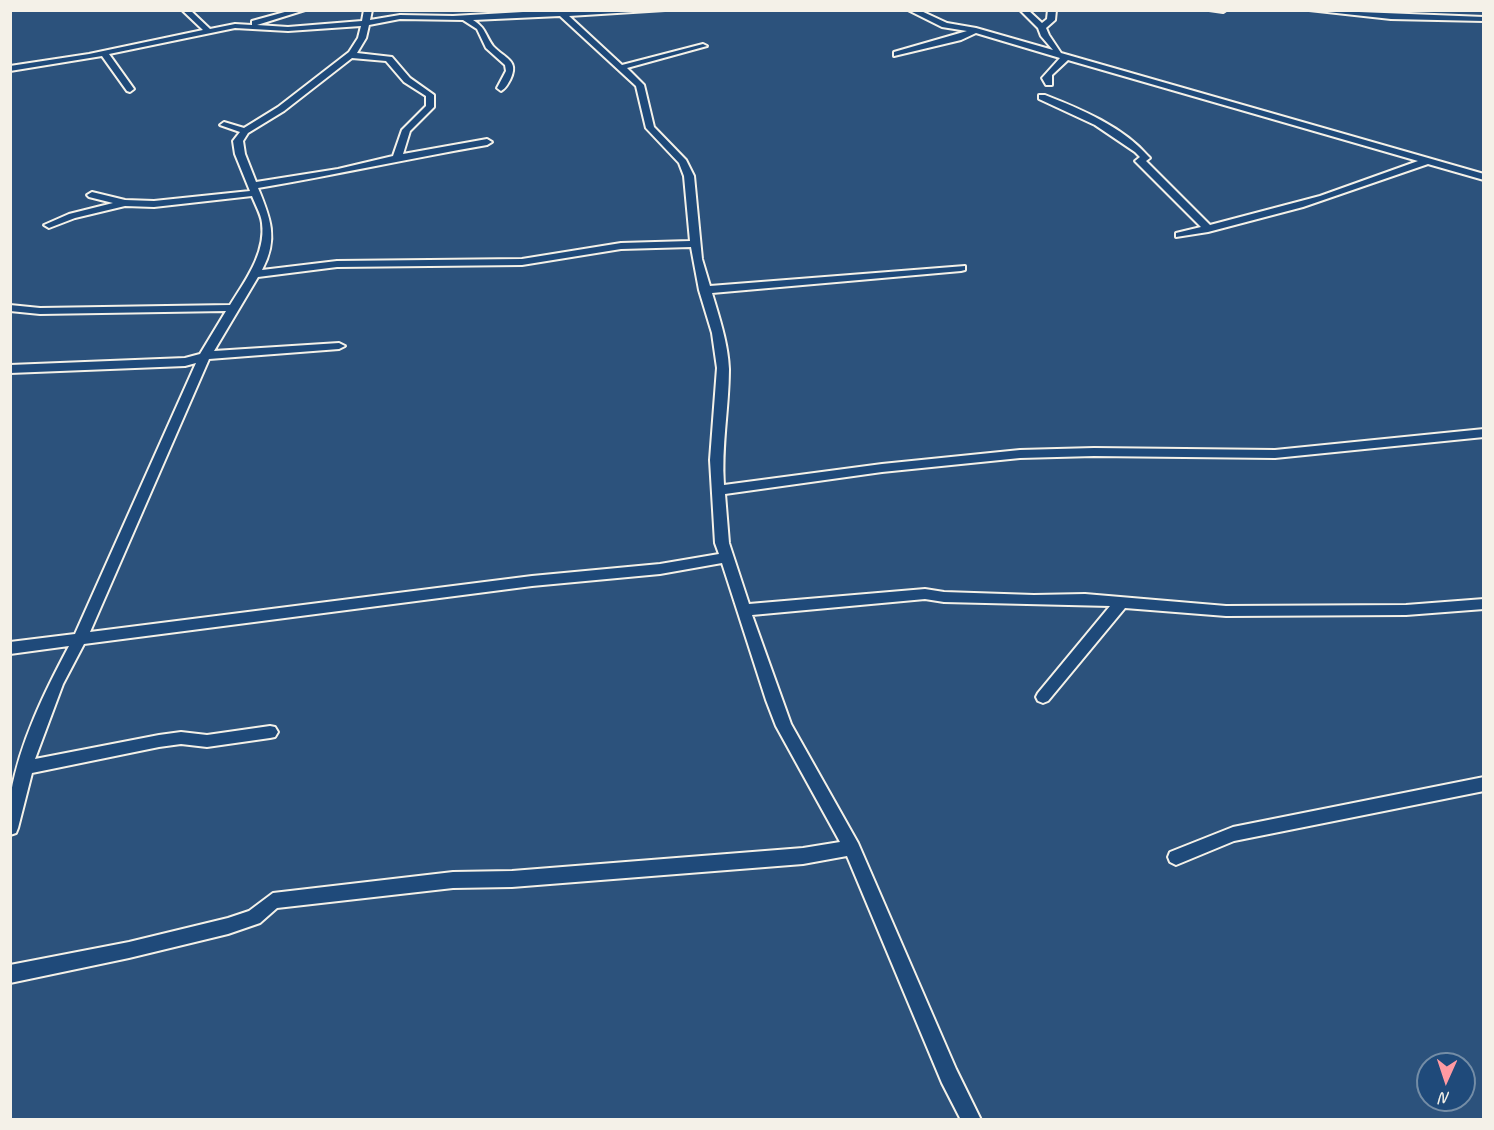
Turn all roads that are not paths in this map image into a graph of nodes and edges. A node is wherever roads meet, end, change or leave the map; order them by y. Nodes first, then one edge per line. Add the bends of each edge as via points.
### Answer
1 (185, 10) edge
2 (302, 10) edge
3 (368, 10) edge
4 (662, 10) edge
5 (911, 10) edge
6 (1023, 10) edge
7 (1052, 10) edge
8 (1212, 10) edge
9 (1223, 10) edge
10 (1312, 10) edge
11 (562, 12) edge
12 (464, 17) junction
13 (1484, 19) edge
14 (365, 23) junction
15 (244, 26) junction
16 (1042, 27) junction
17 (208, 31) junction
18 (975, 31) junction
19 (703, 46) dead end
20 (104, 53) junction
21 (897, 54) dead end
22 (1056, 54) junction
23 (351, 55) junction
24 (1066, 57) junction
25 (619, 68) junction
26 (10, 69) edge
27 (1049, 83) dead end
28 (501, 88) dead end
29 (130, 89) dead end
30 (1042, 97) dead end
31 (224, 125) dead end
32 (245, 131) junction
33 (487, 142) dead end
34 (397, 158) junction
35 (1426, 161) junction
36 (1484, 177) edge
37 (253, 190) junction
38 (92, 195) dead end
39 (125, 203) junction
40 (49, 225) dead end
41 (1209, 229) junction
42 (1180, 235) dead end
43 (695, 244) junction
44 (962, 268) dead end
45 (254, 274) junction
46 (704, 290) junction
47 (10, 308) edge
48 (235, 308) junction
49 (339, 346) dead end
50 (204, 358) junction
51 (10, 369) edge
52 (1484, 433) edge
53 (718, 490) junction
54 (727, 557) junction
55 (1120, 604) junction
56 (1484, 604) edge
57 (744, 610) junction
58 (80, 639) junction
59 (10, 648) edge
60 (1043, 697) dead end
61 (270, 732) dead end
62 (26, 768) junction
63 (1484, 784) edge
64 (10, 828) edge
65 (852, 848) junction
66 (1176, 856) dead end
67 (10, 974) edge
68 (972, 1119) edge

1 - 17 street
2 - 15 street
3 - 14 street
4 - 11 street
5 - 18 street via 945,25
6 - 16 street
7 - 16 street via 1051,20
8 - 9 street
10 - 13 street
11 - 12 street
11 - 25 street
12 - 14 street via 400,17
12 - 28 street via 480,28 491,49 509,64 510,71
14 - 15 street via 288,29
14 - 23 street via 363,38
15 - 17 street
16 - 22 street
17 - 20 street
18 - 21 street
18 - 22 street
19 - 25 street
20 - 26 street
20 - 29 street
22 - 24 street
23 - 32 street via 281,109
23 - 34 street via 388,59 407,80 430,95 430,107 406,130
24 - 27 street via 1048,74
24 - 35 street
25 - 43 street via 640,85 650,128 687,169
30 - 41 street via 1130,144 1145,158 1140,161
31 - 32 street
32 - 37 street via 237,143
33 - 34 street
34 - 37 street
35 - 36 street
35 - 41 street via 1326,198
37 - 39 street via 184,202
37 - 45 street via 267,220 262,258
38 - 39 street
39 - 40 street
41 - 42 street
43 - 45 street via 621,246 522,262 337,264
43 - 46 street
44 - 46 street
45 - 48 street
46 - 53 street via 718,333 723,368 716,460
47 - 48 street
48 - 50 street
49 - 50 street
50 - 51 street
50 - 58 street
52 - 53 street via 1275,454 1020,454
53 - 54 street via 721,535
54 - 57 street
54 - 58 street via 660,569 532,581
55 - 56 street via 1309,612
55 - 57 street via 1063,598 925,594
55 - 60 street
57 - 65 street via 784,726
58 - 59 street
58 - 62 street via 56,684
61 - 62 street via 215,740 159,741
62 - 64 street
63 - 66 street via 1233,834
65 - 67 street via 803,856 512,879 453,880 273,901 254,917 228,926
65 - 68 street via 949,1077

